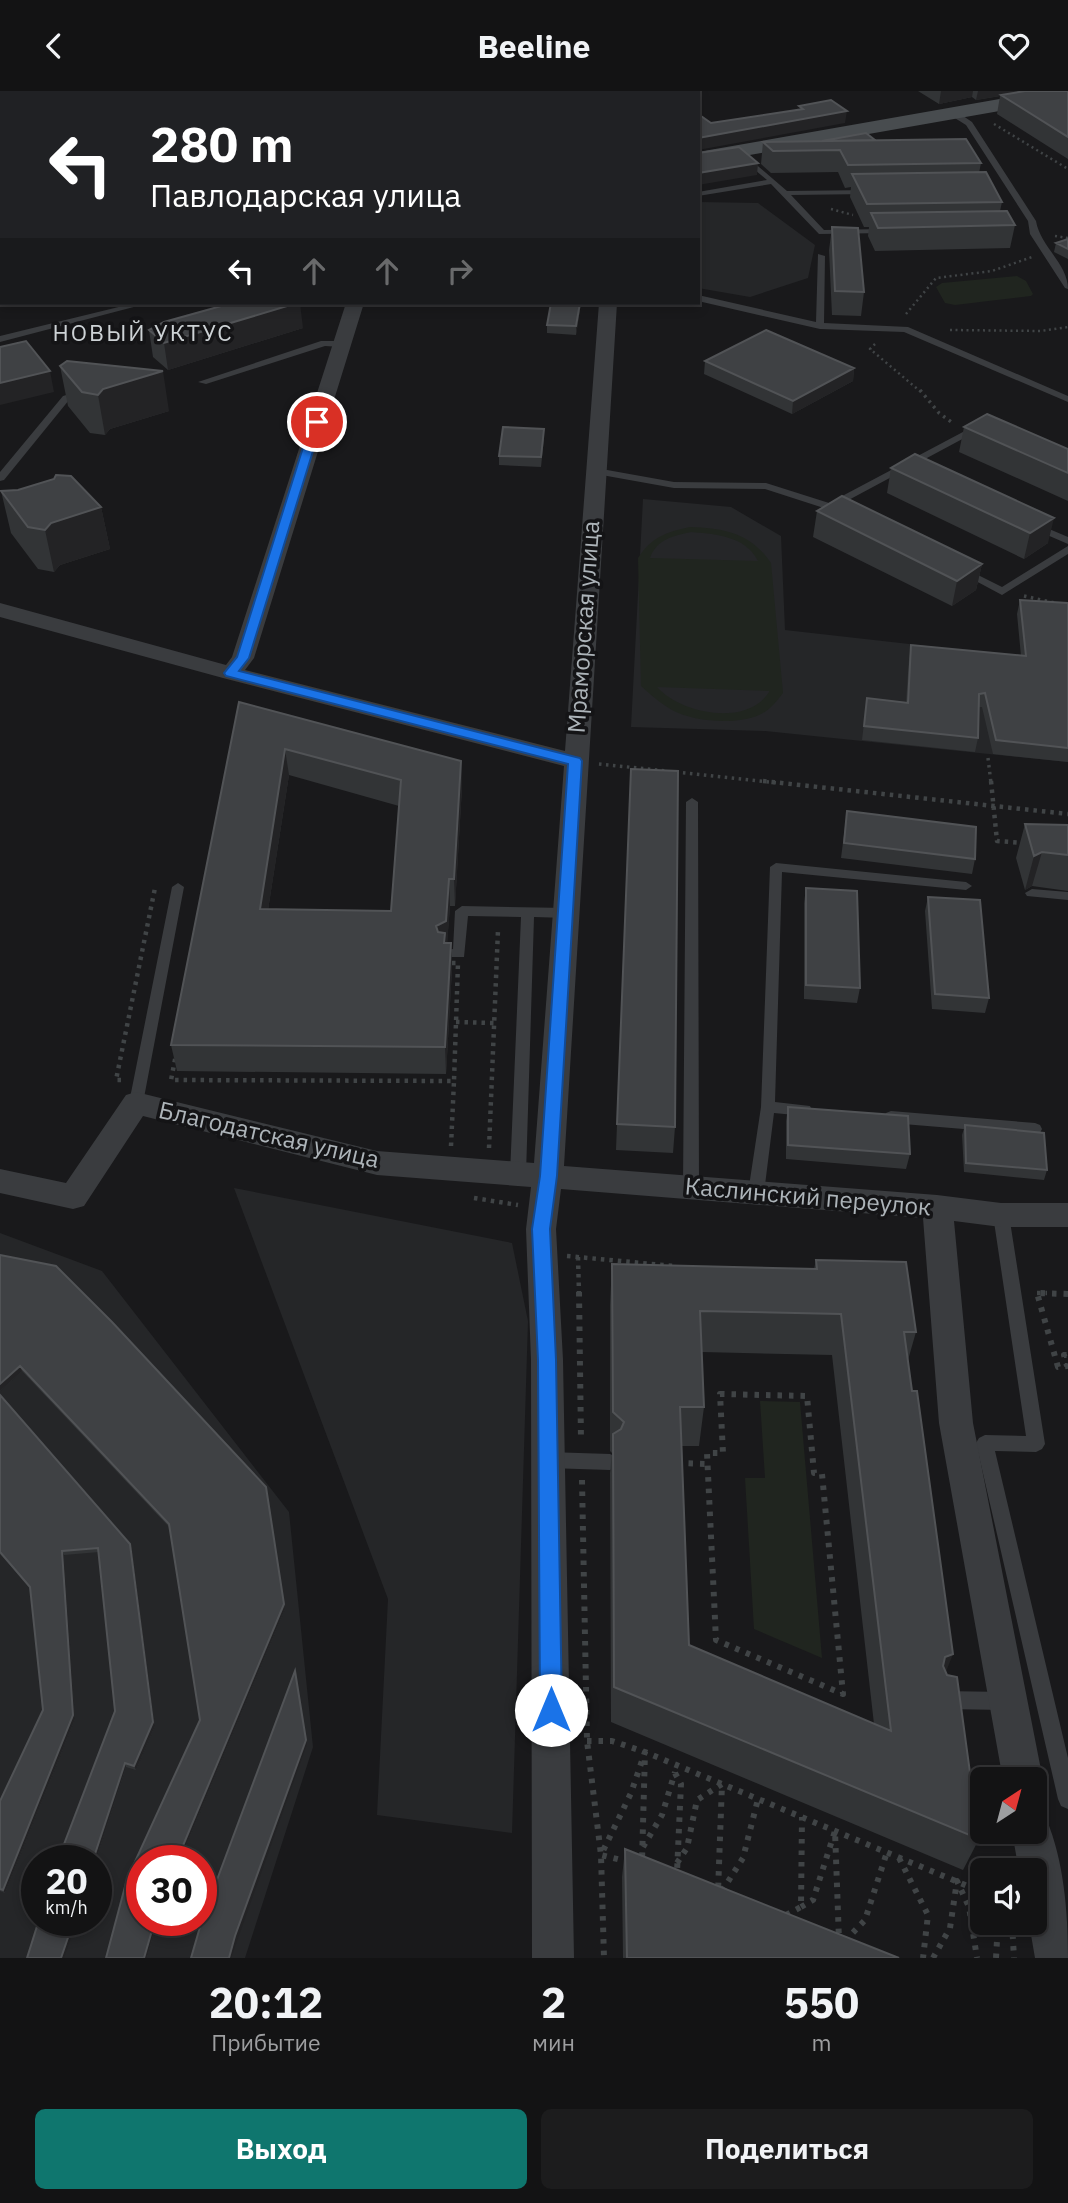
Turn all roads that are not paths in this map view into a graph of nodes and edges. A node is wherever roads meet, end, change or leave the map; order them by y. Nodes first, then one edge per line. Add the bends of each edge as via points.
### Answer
1 (1068, 93) edge
2 (953, 113) junction
3 (742, 155) junction
4 (700, 158) edge
5 (766, 160) edge
6 (773, 181) junction
7 (879, 192) edge
8 (783, 193) junction
9 (700, 194) edge
10 (900, 231) edge
11 (821, 256) dead end
12 (1068, 286) edge
13 (700, 298) edge
14 (137, 305) edge
15 (354, 305) edge
16 (608, 305) edge
17 (820, 326) junction
18 (0, 339) edge
19 (341, 344) junction
20 (203, 381) dead end
21 (92, 390) edge
22 (1068, 399) edge
23 (988, 432) edge
24 (907, 465) junction
25 (596, 471) junction
26 (919, 471) edge
27 (0, 478) edge
28 (831, 507) junction
29 (843, 513) edge
30 (1025, 521) edge
31 (1068, 541) edge
32 (1068, 549) edge
33 (952, 567) edge
34 (0, 610) edge
35 (231, 673) junction
36 (575, 761) junction
37 (692, 802) dead end
38 (966, 885) dead end
39 (178, 887) dead end
40 (1032, 893) edge
41 (1068, 896) edge
42 (528, 912) junction
43 (566, 913) junction
44 (447, 954) edge
45 (136, 1103) junction
46 (768, 1107) junction
47 (821, 1111) edge
48 (875, 1115) edge
49 (1035, 1129) edge
50 (518, 1174) junction
51 (548, 1176) junction
52 (0, 1181) edge
53 (691, 1188) junction
54 (756, 1193) junction
55 (937, 1207) junction
56 (1001, 1215) junction
57 (1068, 1215) edge
58 (548, 1460) junction
59 (610, 1462) edge
60 (941, 1700) edge
61 (1008, 1701) junction
62 (1021, 1767) edge
63 (1068, 1799) edge
64 (1034, 1845) edge
65 (553, 1958) edge
66 (1056, 1958) edge

1 - 2 main road
2 - 3 main road
2 - 12 lane via 970,124
3 - 4 main road
3 - 5 lane
3 - 6 lane
6 - 8 lane
6 - 9 lane
7 - 8 lane
8 - 10 lane via 822,232
11 - 17 lane
13 - 17 lane
14 - 18 lane
15 - 19 street
16 - 25 street, Мраморская улица
17 - 22 lane via 905,329
19 - 20 lane via 324,343
19 - 35 street via 243,658
21 - 27 lane via 66,398
23 - 24 lane via 977,426
24 - 26 lane
24 - 28 lane
25 - 28 lane via 674,485 766,486
25 - 36 street, Мраморская улица
28 - 29 lane
30 - 31 lane
32 - 33 lane via 1002,592
34 - 35 street
35 - 36 street
36 - 43 street, Мраморская улица
37 - 53 lane
38 - 46 lane via 776,867
39 - 45 lane
40 - 41 lane
42 - 43 lane
42 - 44 lane via 462,911 459,954
42 - 50 lane
43 - 51 street, Мраморская улица
45 - 50 street, Благодатская улица via 377,1163 455,1155
45 - 52 street, Благодатская улица via 73,1197
46 - 47 lane
46 - 54 lane
48 - 49 lane
50 - 51 street, Благодатская улица
51 - 53 street, Каслинский переулок
51 - 58 street, Мраморская улица via 541,1229
53 - 54 street, Каслинский переулок
54 - 55 street, Каслинский переулок
55 - 56 street, Каслинский переулок
55 - 61 street via 956,1423
56 - 57 street, Каслинский переулок
56 - 63 lane via 1036,1444 985,1443
58 - 59 lane
58 - 65 street, Мраморская улица
60 - 61 lane
61 - 62 street
64 - 66 street

